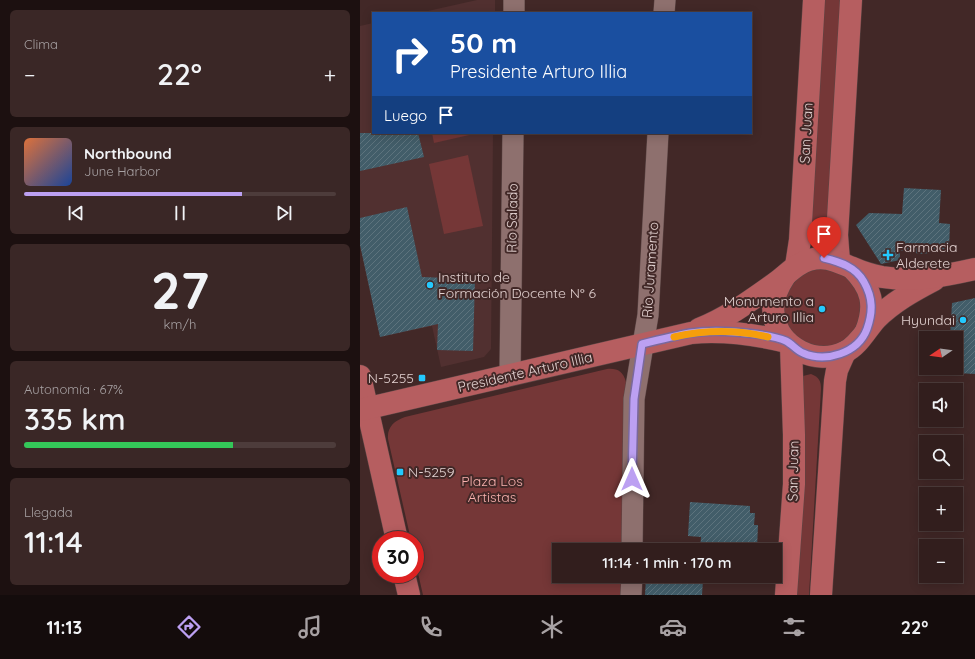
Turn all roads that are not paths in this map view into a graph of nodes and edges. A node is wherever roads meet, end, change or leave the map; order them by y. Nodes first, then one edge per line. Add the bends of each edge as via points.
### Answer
1 (514, 0) edge
2 (665, 0) edge
3 (814, 0) edge
4 (851, 0) edge
5 (514, 12) edge
6 (664, 12) edge
7 (513, 134) edge
8 (658, 134) edge
9 (846, 265) junction
10 (975, 269) edge
11 (790, 271) junction
12 (941, 277) junction
13 (866, 332) junction
14 (691, 333) junction
15 (642, 344) junction
16 (789, 344) junction
17 (845, 352) junction
18 (510, 375) junction
19 (360, 376) edge
20 (364, 409) edge
21 (395, 531) edge
22 (632, 543) edge
23 (406, 583) edge
24 (632, 583) edge
25 (409, 595) edge
26 (632, 595) edge
27 (786, 595) edge
28 (821, 595) edge

1 - 5 street
2 - 6 street
3 - 11 main road, San Juan via 800,240
4 - 9 main road via 837,235
7 - 18 street, Río Salado
8 - 15 street, Río Juramento via 648,315
9 - 11 main road, Presidente Arturo Illia via 824,258 809,260
9 - 12 main road, Presidente Arturo Illia via 873,275 895,278
9 - 13 main road, Presidente Arturo Illia via 862,278 869,291 871,319
10 - 12 main road, Presidente Arturo Illia
11 - 14 main road, Presidente Arturo Illia via 728,315
11 - 16 main road via 777,288 774,302 778,330
12 - 13 main road, Presidente Arturo Illia via 898,301
13 - 17 main road, Presidente Arturo Illia via 857,344
14 - 15 main road, Presidente Arturo Illia
14 - 16 main road, Presidente Arturo Illia via 746,333
15 - 18 main road, Presidente Arturo Illia
15 - 22 street, Río Juramento via 632,421
16 - 17 main road, Presidente Arturo Illia via 803,353 817,357
16 - 27 main road, San Juan via 794,484
17 - 28 main road via 835,381
18 - 20 main road, Presidente Arturo Illia
19 - 20 main road
20 - 21 main road
23 - 25 main road
24 - 26 street

